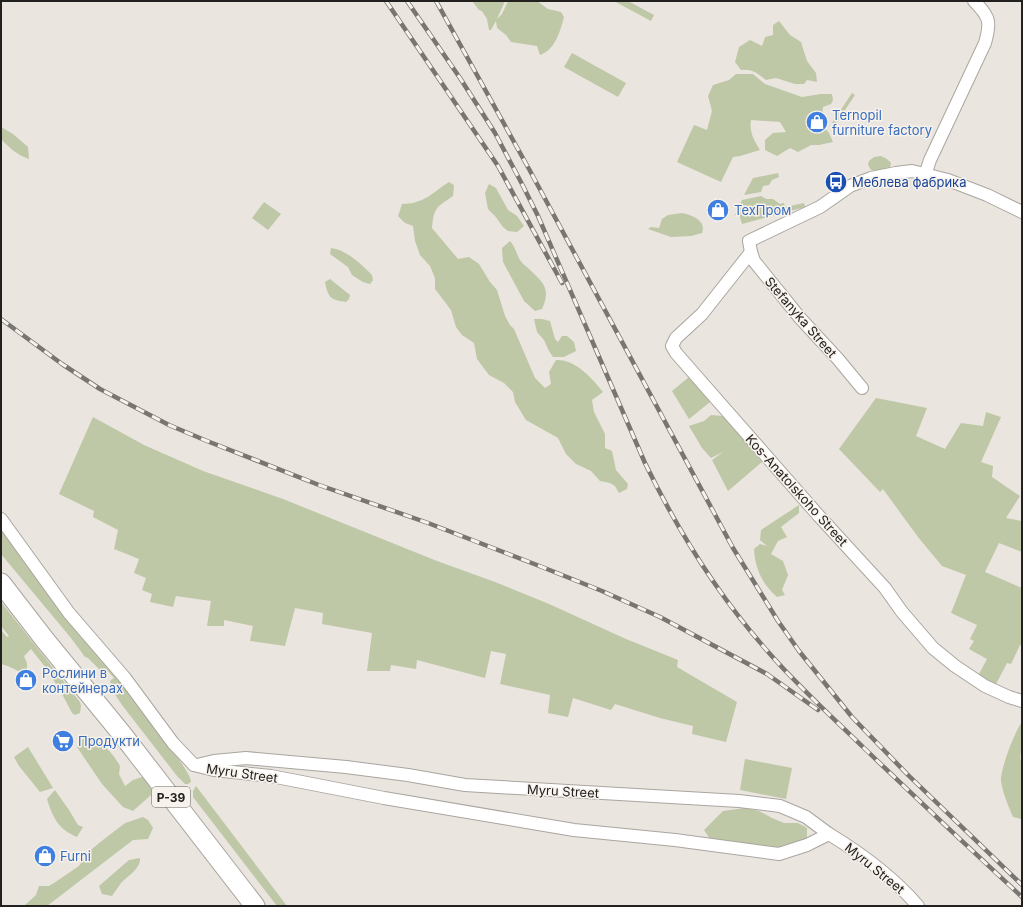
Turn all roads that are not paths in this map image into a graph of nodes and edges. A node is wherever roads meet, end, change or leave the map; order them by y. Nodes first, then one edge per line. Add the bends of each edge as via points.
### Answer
1 (974, 1) edge
2 (925, 175) junction
3 (1022, 212) edge
4 (750, 246) junction
5 (862, 388) dead end
6 (1, 519) edge
7 (1, 583) edge
8 (1022, 701) edge
9 (194, 765) junction
10 (829, 834) junction
11 (255, 906) edge
12 (918, 906) edge

1 - 2 street via 985,11 990,27
2 - 3 street via 954,182
2 - 4 street via 912,171 896,173 850,186
4 - 5 street, Stefanyka Street via 754,261
4 - 8 street, Kos-Anatolskoho Street via 702,314 676,338 672,346 676,353 885,588 933,648 985,686
6 - 9 street via 69,613 125,678 173,743
7 - 11 main road, Р-39
9 - 10 street, Myru Street via 246,758 346,766 465,785 780,806 806,817
9 - 10 street, Myru Street via 214,770 271,776 574,830 779,854 807,845
10 - 12 street, Myru Street via 858,851

